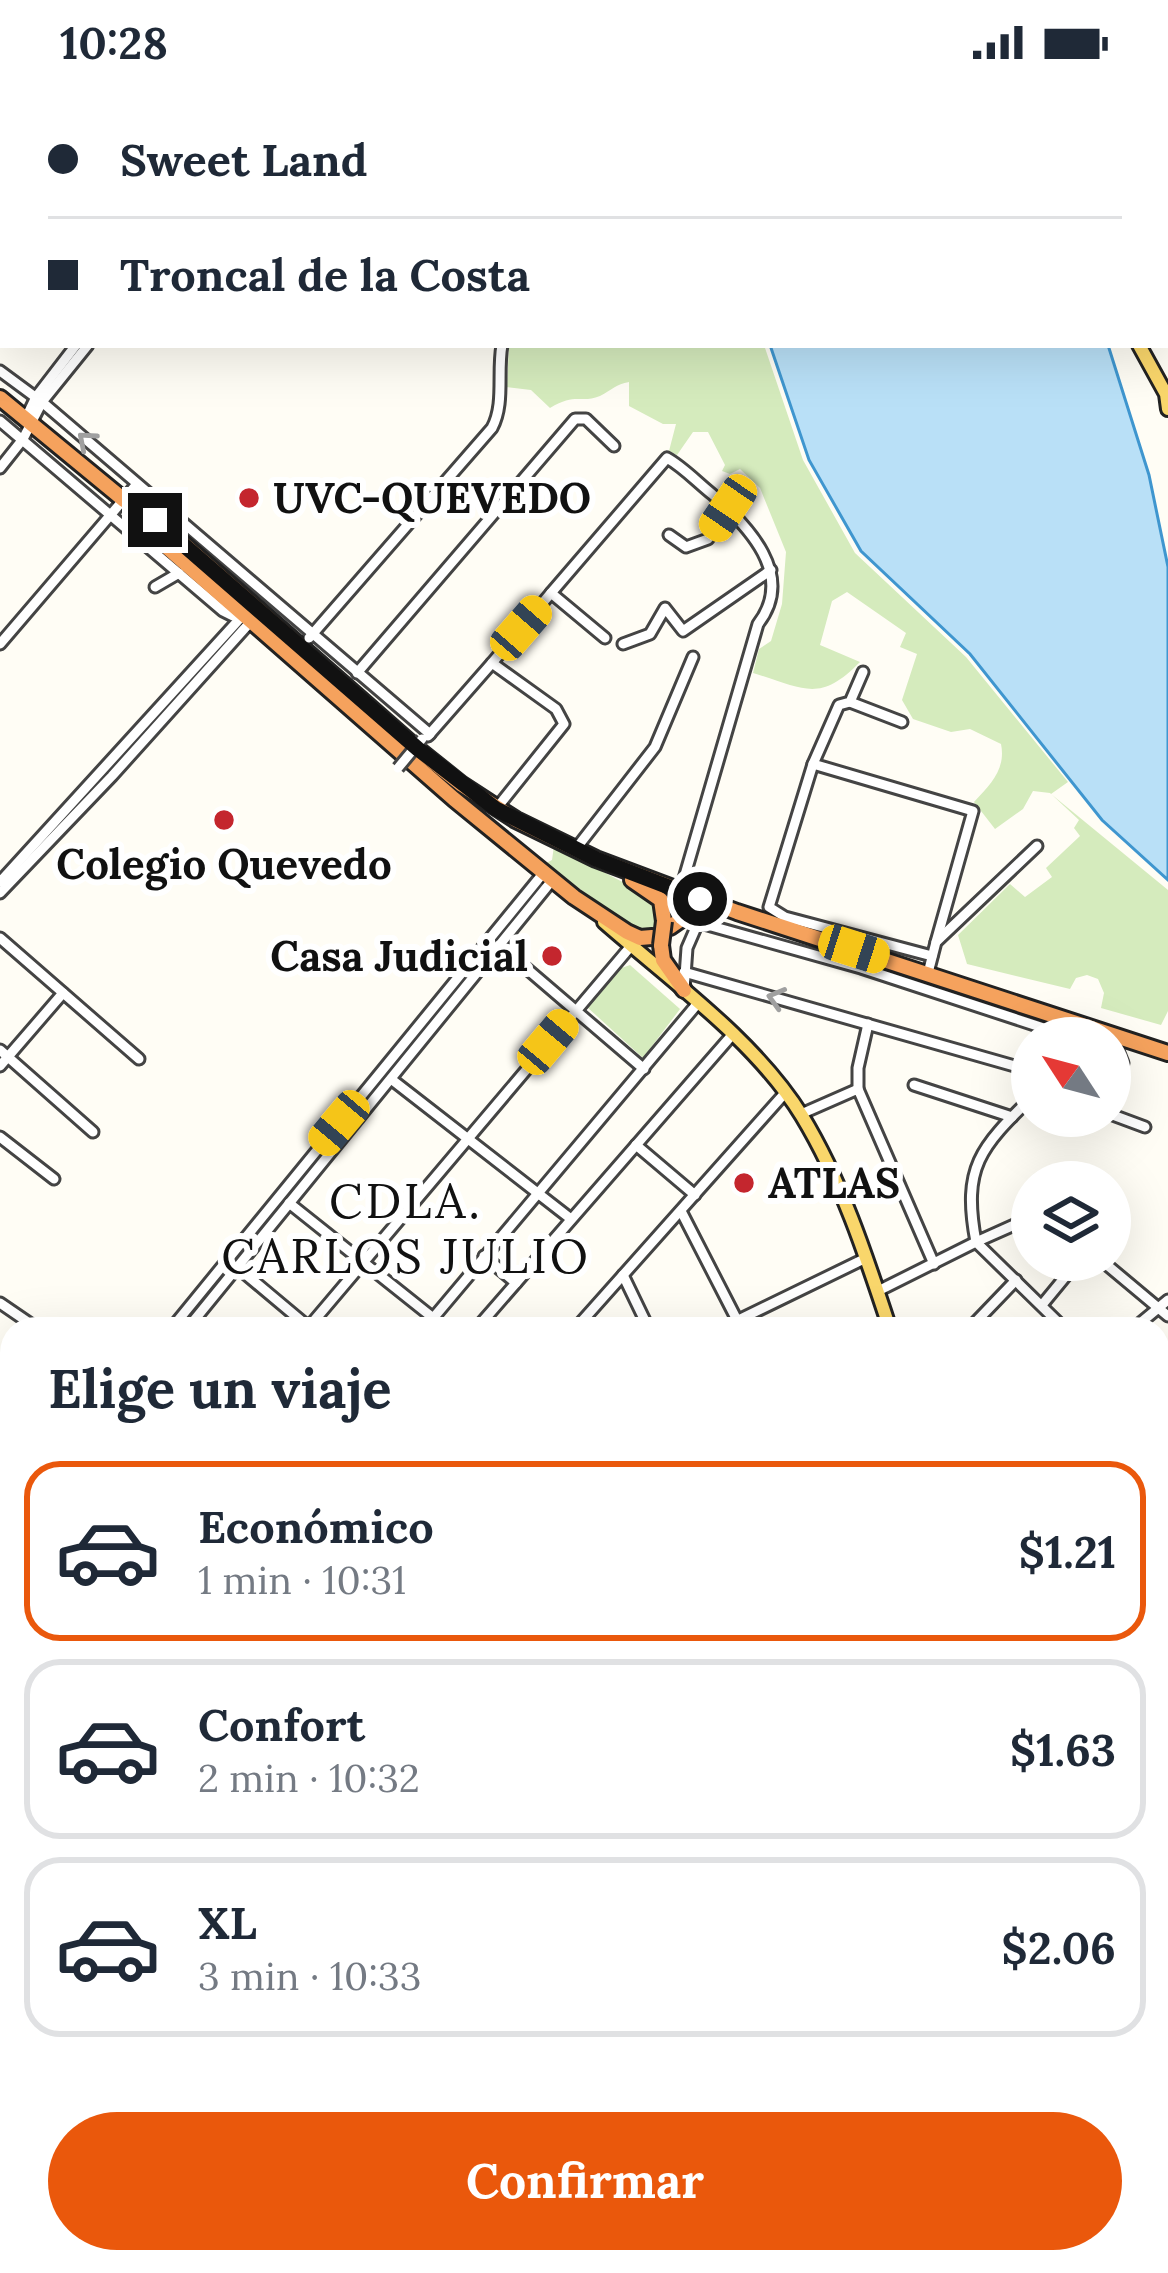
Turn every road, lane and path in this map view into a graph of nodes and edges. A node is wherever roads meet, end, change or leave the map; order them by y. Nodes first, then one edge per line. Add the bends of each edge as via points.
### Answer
1 (78, 348) edge
2 (502, 348) edge
3 (1142, 348) edge
4 (0, 371) edge
5 (1167, 395) edge
6 (0, 398) edge
7 (39, 400) junction
8 (1168, 409) edge
9 (29, 419) junction
10 (0, 421) edge
11 (21, 437) junction
12 (614, 446) dead end
13 (0, 468) edge
14 (137, 484) junction
15 (124, 500) junction
16 (728, 508) junction
17 (111, 515) junction
18 (669, 535) dead end
19 (165, 561) junction
20 (770, 570) junction
21 (179, 573) junction
22 (551, 593) junction
23 (267, 595) junction
24 (252, 613) junction
25 (313, 634) junction
26 (604, 638) dead end
27 (0, 644) edge
28 (623, 644) dead end
29 (302, 647) junction
30 (693, 657) dead end
31 (492, 663) junction
32 (358, 672) junction
33 (863, 672) dead end
34 (346, 686) junction
35 (850, 701) junction
36 (902, 722) dead end
37 (423, 741) junction
38 (813, 764) junction
39 (398, 768) dead end
40 (496, 809) junction
41 (532, 827) junction
42 (1037, 846) dead end
43 (517, 849) junction
44 (575, 850) junction
45 (596, 859) junction
46 (549, 875) junction
47 (0, 882) edge
48 (0, 892) edge
49 (680, 892) junction
50 (574, 897) junction
51 (730, 912) junction
52 (667, 924) junction
53 (719, 927) junction
54 (0, 938) edge
55 (656, 941) junction
56 (936, 942) junction
57 (499, 946) junction
58 (631, 946) junction
59 (932, 956) junction
60 (684, 972) junction
61 (928, 973) junction
62 (684, 990) junction
63 (63, 993) junction
64 (698, 1003) junction
65 (574, 1009) junction
66 (1049, 1017) edge
67 (1011, 1018) edge
68 (868, 1024) junction
69 (732, 1035) junction
70 (1131, 1045) edge
71 (1168, 1053) edge
72 (3, 1058) edge
73 (140, 1059) dead end
74 (1011, 1065) edge
75 (644, 1069) junction
76 (391, 1079) junction
77 (914, 1085) dead end
78 (858, 1089) junction
79 (784, 1093) junction
80 (801, 1114) junction
81 (1011, 1117) edge
82 (1011, 1118) edge
83 (1131, 1122) edge
84 (1144, 1127) dead end
85 (93, 1132) dead end
86 (0, 1137) edge
87 (466, 1139) junction
88 (636, 1145) junction
89 (54, 1179) dead end
90 (537, 1192) junction
91 (695, 1195) junction
92 (285, 1199) junction
93 (681, 1211) junction
94 (572, 1219) junction
95 (1011, 1226) edge
96 (976, 1242) junction
97 (484, 1256) junction
98 (866, 1258) junction
99 (363, 1263) junction
100 (934, 1264) junction
101 (238, 1267) junction
102 (623, 1275) junction
103 (1011, 1275) edge
104 (1131, 1280) edge
105 (1015, 1281) edge
106 (1017, 1281) edge
107 (1062, 1281) edge
108 (516, 1283) junction
109 (878, 1292) junction
110 (0, 1303) edge
111 (1164, 1303) edge
112 (1042, 1305) junction
113 (18, 1313) junction
114 (1168, 1316) edge
115 (18, 1317) edge
116 (23, 1317) edge
117 (182, 1317) edge
118 (197, 1317) edge
119 (296, 1317) edge
120 (318, 1317) edge
121 (432, 1317) edge
122 (434, 1317) edge
123 (486, 1317) edge
124 (586, 1317) edge
125 (643, 1317) edge
126 (734, 1317) edge
127 (744, 1317) edge
128 (886, 1317) edge
129 (980, 1317) edge
130 (1054, 1317) edge

1 - 7 street
2 - 25 street via 492,428
3 - 5 main road
4 - 7 street
5 - 8 main road
6 - 9 highway
7 - 9 street
14 -> 7 street
9 - 11 street
9 - 15 highway
10 - 11 street
11 - 13 street
11 - 17 street
12 - 32 street via 586,419 575,419
14 - 15 street
14 - 23 street
15 - 17 street
15 - 24 highway
16 - 18 street via 708,539 686,547
16 - 20 street via 763,548
16 - 22 street via 667,458
17 - 19 street
17 - 27 street
19 - 21 street
19 - 21 street via 155,586
20 - 28 street via 683,631 665,608 650,634
20 - 49 street via 767,611
21 - 24 street via 223,611
22 - 26 street
22 - 31 street
23 - 24 street
23 - 25 street
24 - 29 highway
24 - 43 highway
24 - 47 street
24 - 48 street
25 - 29 street
25 - 32 street
29 - 34 highway
30 - 44 street via 655,747
31 - 37 street
31 - 40 street via 564,724
32 - 34 street
32 - 37 street
33 - 35 street
34 - 37 highway
35 - 36 street
35 - 38 street via 839,705
37 - 39 street, bridge
37 - 40 highway
38 - 56 street via 974,811
38 - 59 street via 770,909
40 - 41 highway
41 - 43 highway via 544,852
41 - 44 highway
42 - 56 street
43 - 46 highway
44 - 45 highway
45 - 49 highway
45 - 52 highway via 657,896
46 - 50 highway
46 - 57 street
46 - 92 street
49 - 51 highway
50 - 55 highway
50 - 58 main road
51 - 52 highway via 698,910
51 - 53 street
51 - 61 highway
52 - 55 highway, bridge
53 - 60 street via 694,927
53 - 67 street
54 - 63 street
55 - 62 highway
56 - 59 street
57 - 65 street
57 - 76 street
58 - 62 main road
58 - 65 street
59 - 61 street
60 - 62 street
68 -> 60 street
61 - 66 highway
62 - 64 main road
63 - 72 street
63 - 73 street
64 - 69 main road
64 - 75 street
65 - 75 street
65 - 87 street
68 - 74 street
68 - 78 street
69 - 79 main road
69 - 88 street
70 - 71 highway
72 - 85 street
75 - 90 street
76 - 87 street
76 - 92 street
77 - 81 street
78 - 80 street
78 - 100 street
79 - 80 main road
79 - 91 street
80 - 98 main road
82 - 96 street via 972,1174
83 - 84 street
86 - 89 street
87 - 90 street
87 - 99 street
88 - 91 street
88 - 94 street
90 - 94 street
90 - 97 street
91 - 93 street
92 - 99 street
92 - 101 street
92 - 117 street
93 - 102 street
93 - 126 street
94 - 108 street
95 - 96 street
96 - 100 street
96 - 103 street
97 - 108 street
97 - 122 street
98 - 109 main road
98 - 127 street
99 - 120 street
99 - 121 street
100 - 109 street
101 - 118 street
101 - 119 street
102 - 124 street
102 - 125 street
104 - 111 street
105 - 129 street
106 - 112 street
107 - 112 street
108 - 123 street
109 - 128 main road
110 - 113 street
111 - 114 street
112 - 130 street
113 - 115 street
113 - 116 street

